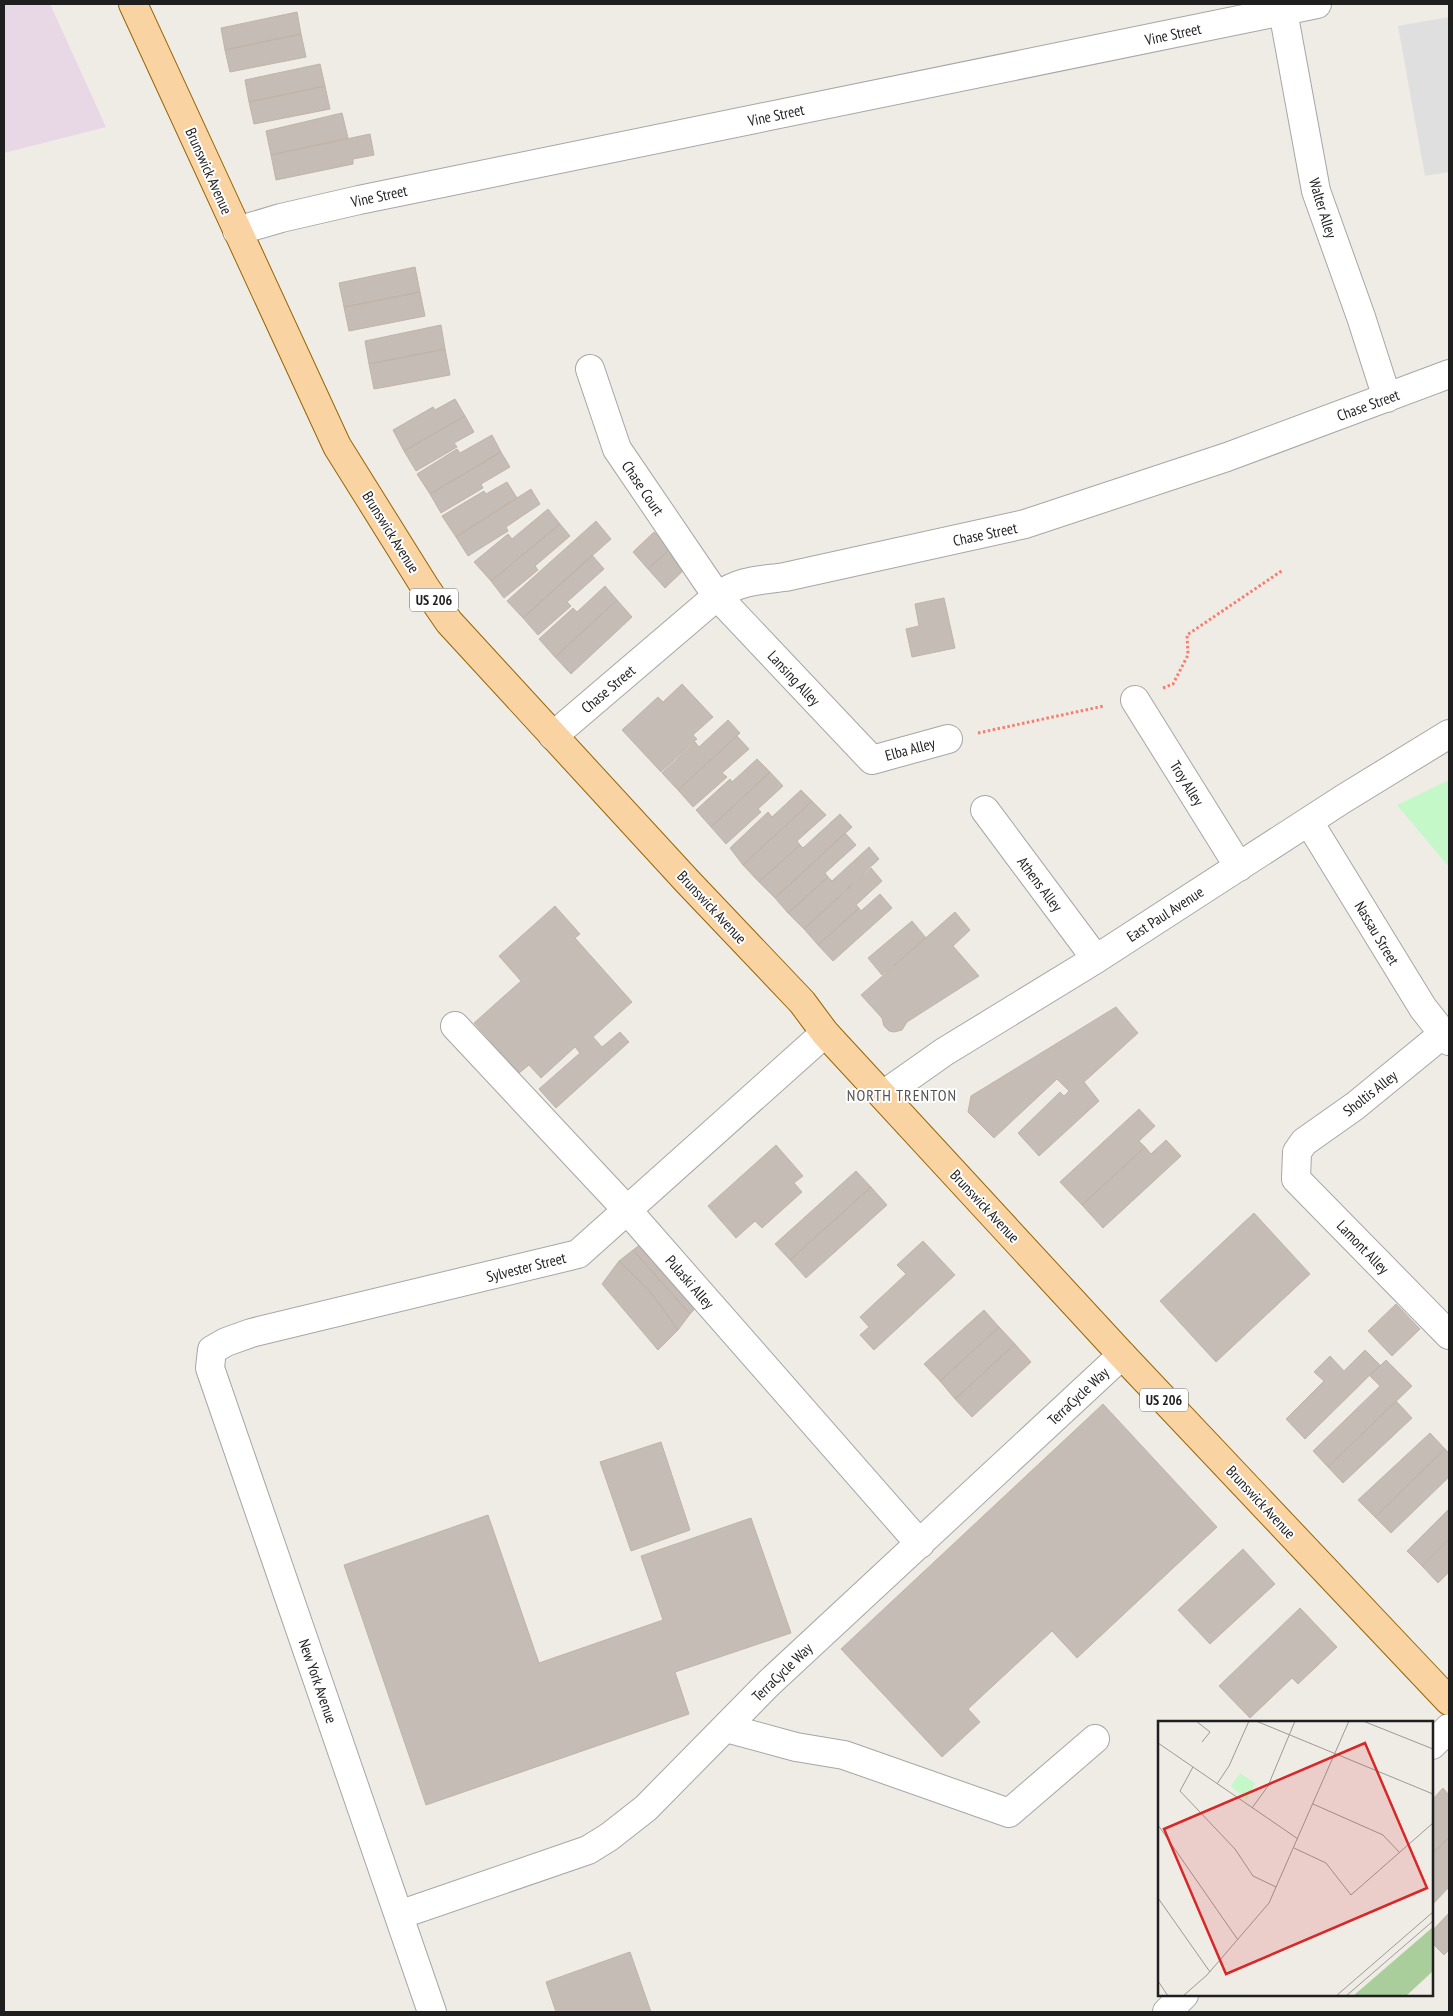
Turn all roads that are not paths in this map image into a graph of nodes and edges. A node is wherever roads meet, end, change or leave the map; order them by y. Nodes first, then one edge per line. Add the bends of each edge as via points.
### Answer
1 (133, 4) edge
2 (1317, 4) edge
3 (1283, 11) junction
4 (236, 231) junction
5 (590, 369) dead end
6 (1449, 374) edge
7 (1387, 398) junction
8 (717, 596) junction
9 (1135, 700) dead end
10 (1449, 734) edge
11 (554, 736) junction
12 (948, 739) dead end
13 (872, 760) joint
14 (985, 810) dead end
15 (1309, 822) junction
16 (1239, 867) junction
17 (1096, 959) junction
18 (455, 1026) dead end
19 (825, 1033) junction
20 (1446, 1037) edge
21 (883, 1096) junction
22 (1297, 1152) joint
23 (628, 1211) junction
24 (1449, 1334) edge
25 (212, 1350) joint
26 (1122, 1355) junction
27 (920, 1544) junction
28 (1449, 1701) edge
29 (726, 1728) junction
30 (1449, 1728) edge
31 (1095, 1739) dead end
32 (1433, 1744) edge
33 (399, 1915) junction
34 (1183, 1996) edge
35 (432, 2012) edge
36 (1167, 2012) edge

1 - 4 main road, Brunswick Avenue / US 206
2 - 3 street, Vine Street
3 - 4 street, Vine Street via 359,200
3 - 7 street, Walter Alley via 1316,191
4 - 11 main road, Brunswick Avenue / US 206 via 338,446 425,587 449,622
5 - 8 street, Chase Court via 617,450
6 - 7 street, Chase Street
7 - 8 street, Chase Street via 1196,468 1026,524 785,577 745,582
8 - 11 street, Chase Street
8 - 13 street, Lansing Alley
9 - 16 street, Troy Alley
10 - 15 street, East Paul Avenue
11 - 19 main road, Brunswick Avenue / US 206 via 802,1002
12 - 13 street, Elba Alley
14 - 17 street, Athens Alley
15 - 16 street, East Paul Avenue
15 - 20 street, Nassau Street via 1423,1008
16 - 17 street, East Paul Avenue
17 - 21 street, East Paul Avenue via 944,1052
18 - 23 street, Pulaski Alley
19 - 21 main road, Brunswick Avenue / US 206
19 - 23 street, Sylvester Street
20 - 22 street, Sholtis Alley via 1304,1142
21 - 26 main road, Brunswick Avenue / US 206
22 - 24 street, Lamont Alley via 1296,1178
23 - 25 street, Sylvester Street via 578,1254 252,1333
23 - 27 street, Pulaski Alley
25 - 33 street, New York Avenue via 210,1368
26 - 27 street, TerraCycle Way
26 - 28 main road, Brunswick Avenue / US 206
27 - 29 street, TerraCycle Way via 769,1683
29 - 31 street via 844,1755 1010,1813
29 - 33 street, TerraCycle Way via 646,1808 610,1838 588,1850
30 - 32 street
33 - 35 street, New York Avenue
34 - 36 street

